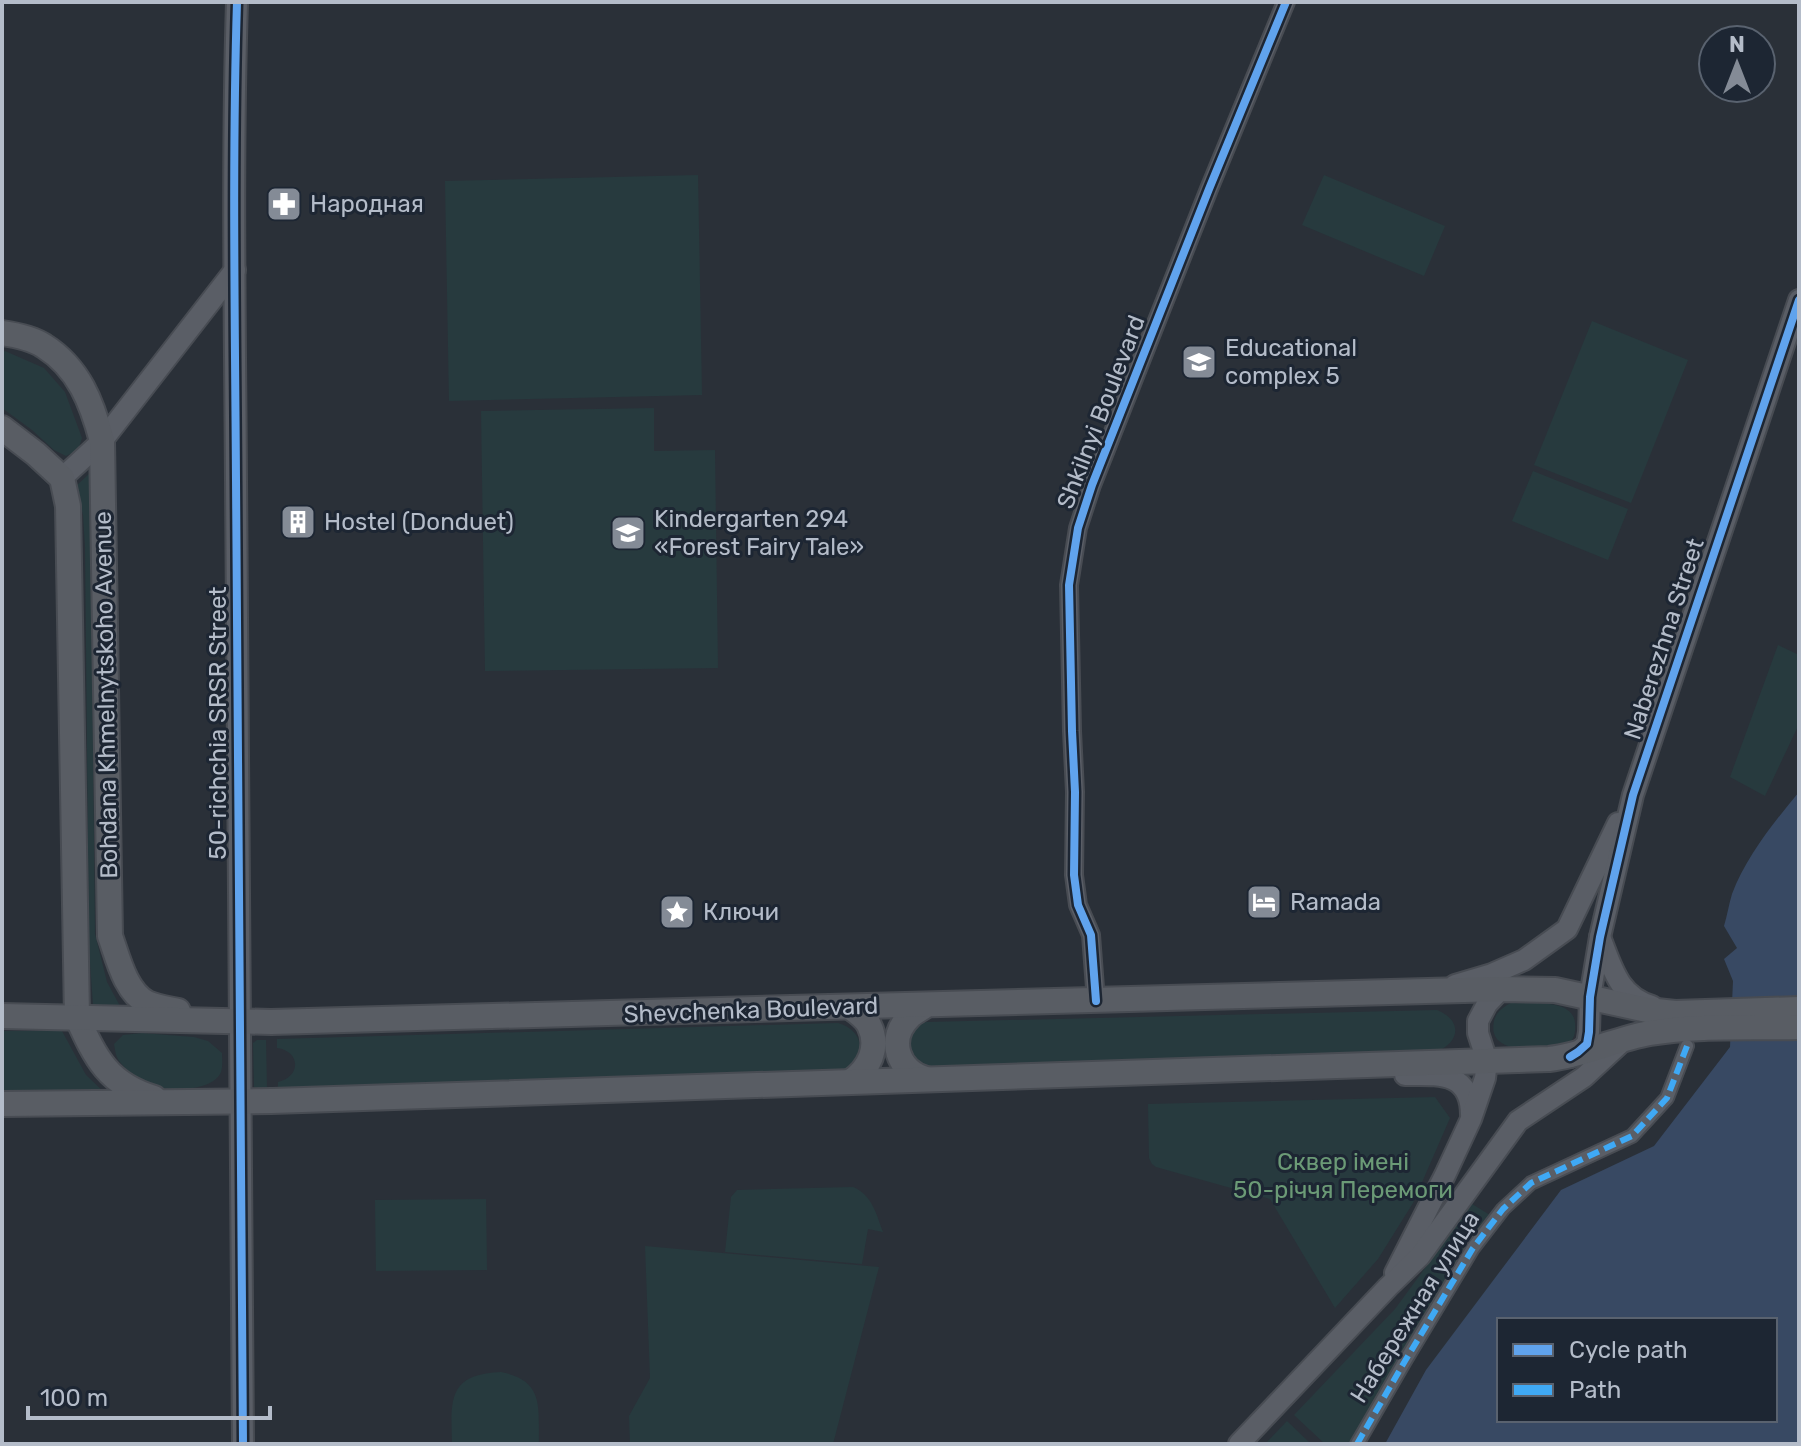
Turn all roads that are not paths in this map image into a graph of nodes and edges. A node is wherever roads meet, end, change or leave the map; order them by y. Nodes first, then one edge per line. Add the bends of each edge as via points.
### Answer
1 (237, 2) edge
2 (1286, 2) edge
3 (235, 270) junction
4 (1799, 300) edge
5 (9, 336) edge
6 (2, 428) edge
7 (102, 441) junction
8 (62, 478) junction
9 (1633, 795) junction
10 (1600, 937) junction
11 (1501, 989) junction
12 (1440, 990) junction
13 (1590, 997) junction
14 (1096, 1001) junction
15 (926, 1005) junction
16 (850, 1007) junction
17 (1799, 1009) edge
18 (2, 1016) edge
19 (77, 1017) junction
20 (240, 1023) junction
21 (1799, 1027) edge
22 (1679, 1029) junction
23 (1625, 1039) junction
24 (1570, 1057) junction
25 (1487, 1061) junction
26 (1261, 1068) junction
27 (926, 1079) junction
28 (850, 1082) junction
29 (242, 1101) junction
30 (168, 1102) junction
31 (2, 1104) edge
32 (1471, 1119) junction
33 (1388, 1287) junction
34 (243, 1444) edge
35 (1239, 1444) edge
36 (1357, 1444) edge

1 - 3 street, 50-richchia SRSR Street
2 - 14 street, Shkilnyi Boulevard via 1092,485 1072,554 1074,875 1078,905 1091,935
3 - 7 street
3 - 20 street, 50-richchia SRSR Street
4 - 9 street, Naberezhna Street
5 - 7 main road, Bohdana Khmelnytskoho Avenue via 44,345 66,364 82,384
6 - 8 main road
7 - 8 street
7 - 20 main road, Bohdana Khmelnytskoho Avenue via 110,936 132,990 147,1003
8 - 19 main road, Bohdana Khmelnytskoho Avenue via 70,552
9 - 10 street, Naberezhna Street
9 - 12 street, Naberezhna Street via 1567,929 1524,960
10 - 13 street, Naberezhna Street
10 - 22 street via 1626,991
11 - 12 main road, Shevchenka Boulevard
11 - 13 main road, Shevchenka Boulevard
11 - 25 street via 1478,1021
12 - 14 main road, Shevchenka Boulevard
13 - 22 main road, Shevchenka Boulevard via 1647,1010
13 - 24 street via 1587,1044
14 - 15 main road, Shevchenka Boulevard
15 - 16 main road, Shevchenka Boulevard
15 - 27 main road via 902,1026 897,1044 904,1065
16 - 20 main road, Shevchenka Boulevard
16 - 28 main road via 869,1025 874,1045 865,1070
17 - 22 main road, Shevchenka Boulevard
18 - 19 main road, Shevchenka Boulevard
19 - 20 main road, Shevchenka Boulevard
19 - 30 main road via 106,1071 134,1091
20 - 29 street, 50-richchia SRSR Street
21 - 22 main road, Shevchenka Boulevard
22 - 23 main road, Shevchenka Boulevard
22 - 36 street, Набережная улица via 1667,1098 1632,1136 1531,1183 1503,1209 1473,1248
23 - 24 main road, Shevchenka Boulevard
23 - 33 street via 1584,1077 1518,1121 1432,1243
24 - 25 main road, Shevchenka Boulevard
25 - 26 main road, Shevchenka Boulevard
25 - 32 street
26 - 27 main road, Shevchenka Boulevard
26 - 32 street via 1287,1076 1441,1075 1463,1085
27 - 28 main road, Shevchenka Boulevard
28 - 29 main road, Shevchenka Boulevard
29 - 30 main road, Shevchenka Boulevard
29 - 34 street, 50-richchia SRSR Street
30 - 31 main road, Shevchenka Boulevard
32 - 33 street
33 - 35 street

